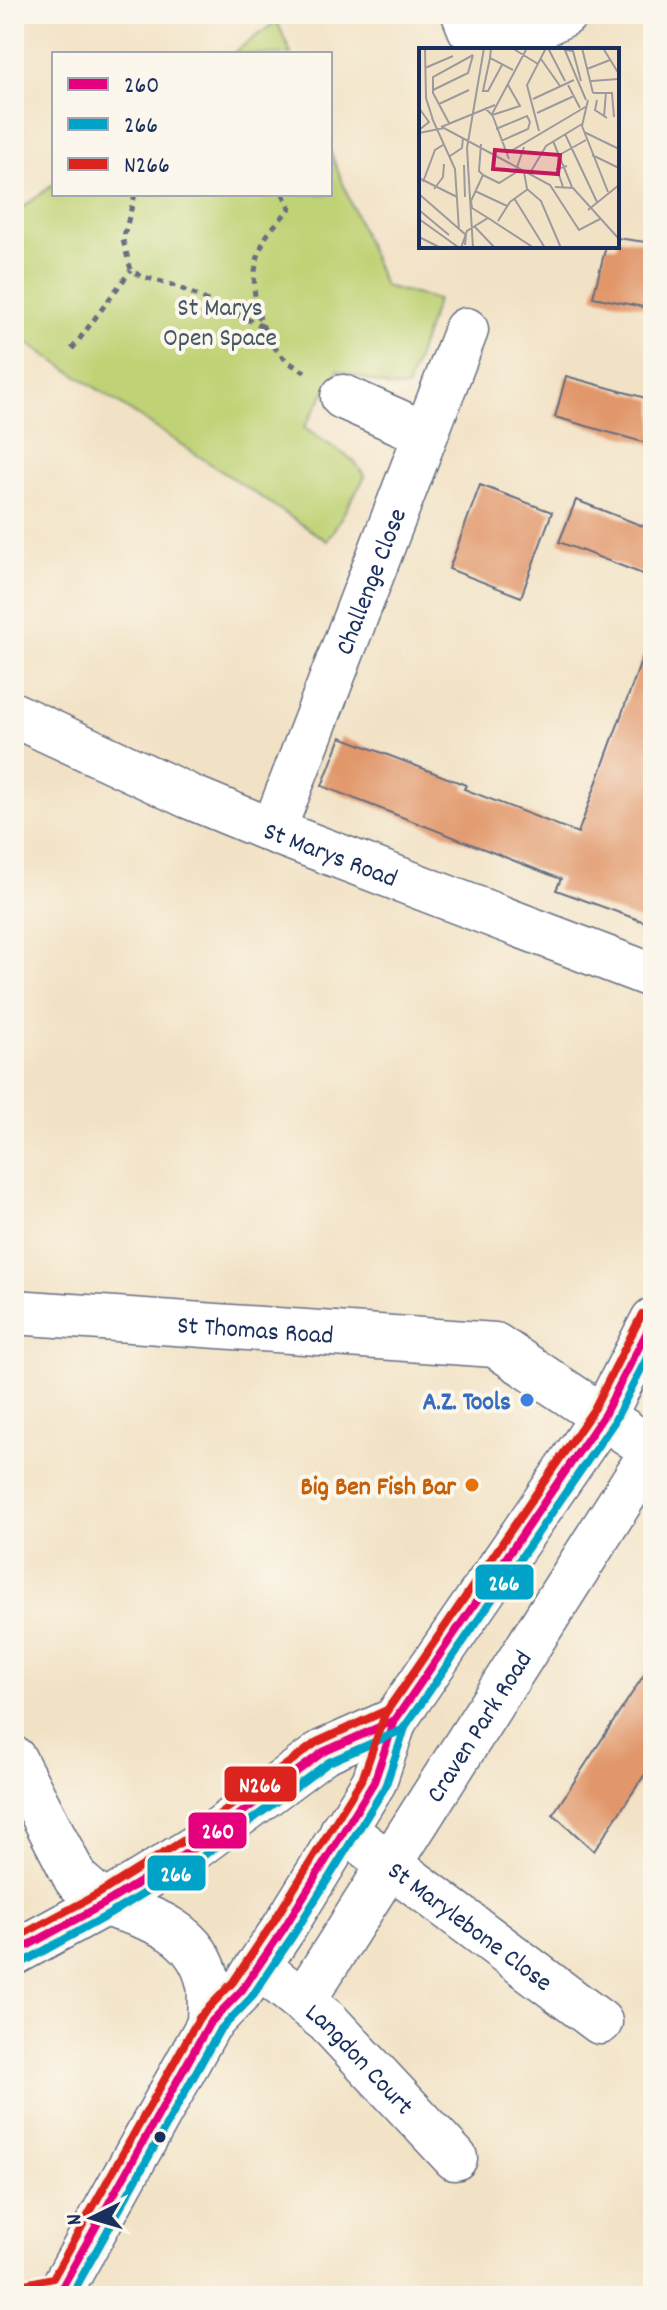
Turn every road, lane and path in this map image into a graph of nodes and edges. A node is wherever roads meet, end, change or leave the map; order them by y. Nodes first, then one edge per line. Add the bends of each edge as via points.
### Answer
1 (464, 14) edge
2 (565, 14) edge
3 (134, 196) edge
4 (284, 196) edge
5 (131, 270) junction
6 (263, 326) junction
7 (466, 330) dead end
8 (72, 349) dead end
9 (330, 389) joint
10 (426, 434) junction
11 (14, 715) edge
12 (273, 831) junction
13 (653, 976) edge
14 (14, 1312) edge
15 (653, 1320) edge
16 (604, 1415) junction
17 (653, 1450) edge
18 (395, 1720) junction
19 (14, 1759) edge
20 (343, 1829) junction
21 (391, 1863) junction
22 (104, 1904) junction
23 (14, 1953) edge
24 (258, 1966) junction
25 (303, 2001) junction
26 (600, 2022) dead end
27 (209, 2024) junction
28 (455, 2158) dead end
29 (49, 2294) edge

1 - 2 street via 470,29 487,45 508,41
3 - 5 path via 123,240
4 - 6 path via 290,208 267,236 254,271 255,303
5 - 6 path
5 - 8 path
6 - 9 path via 284,357
7 - 10 street, Challenge Close
9 - 10 street
10 - 12 street, Challenge Close
11 - 12 street, St Marys Road
12 - 13 street, St Marys Road
14 - 16 street, St Thomas Road via 495,1345
15 - 16 street
16 - 17 street
16 - 18 street
17 - 21 street, Craven Park Road
18 - 20 street via 374,1782
18 - 22 street via 323,1752 193,1849
19 - 22 street via 76,1879
20 - 21 street, St Marylebone Close
20 - 24 street
21 - 25 street, Craven Park Road
21 - 26 street, St Marylebone Close
22 - 23 street
22 - 27 street via 153,1919 179,1934 200,1958 209,1986
24 - 25 street, Langdon Court
24 - 27 street
25 - 28 street, Langdon Court
27 - 29 street

